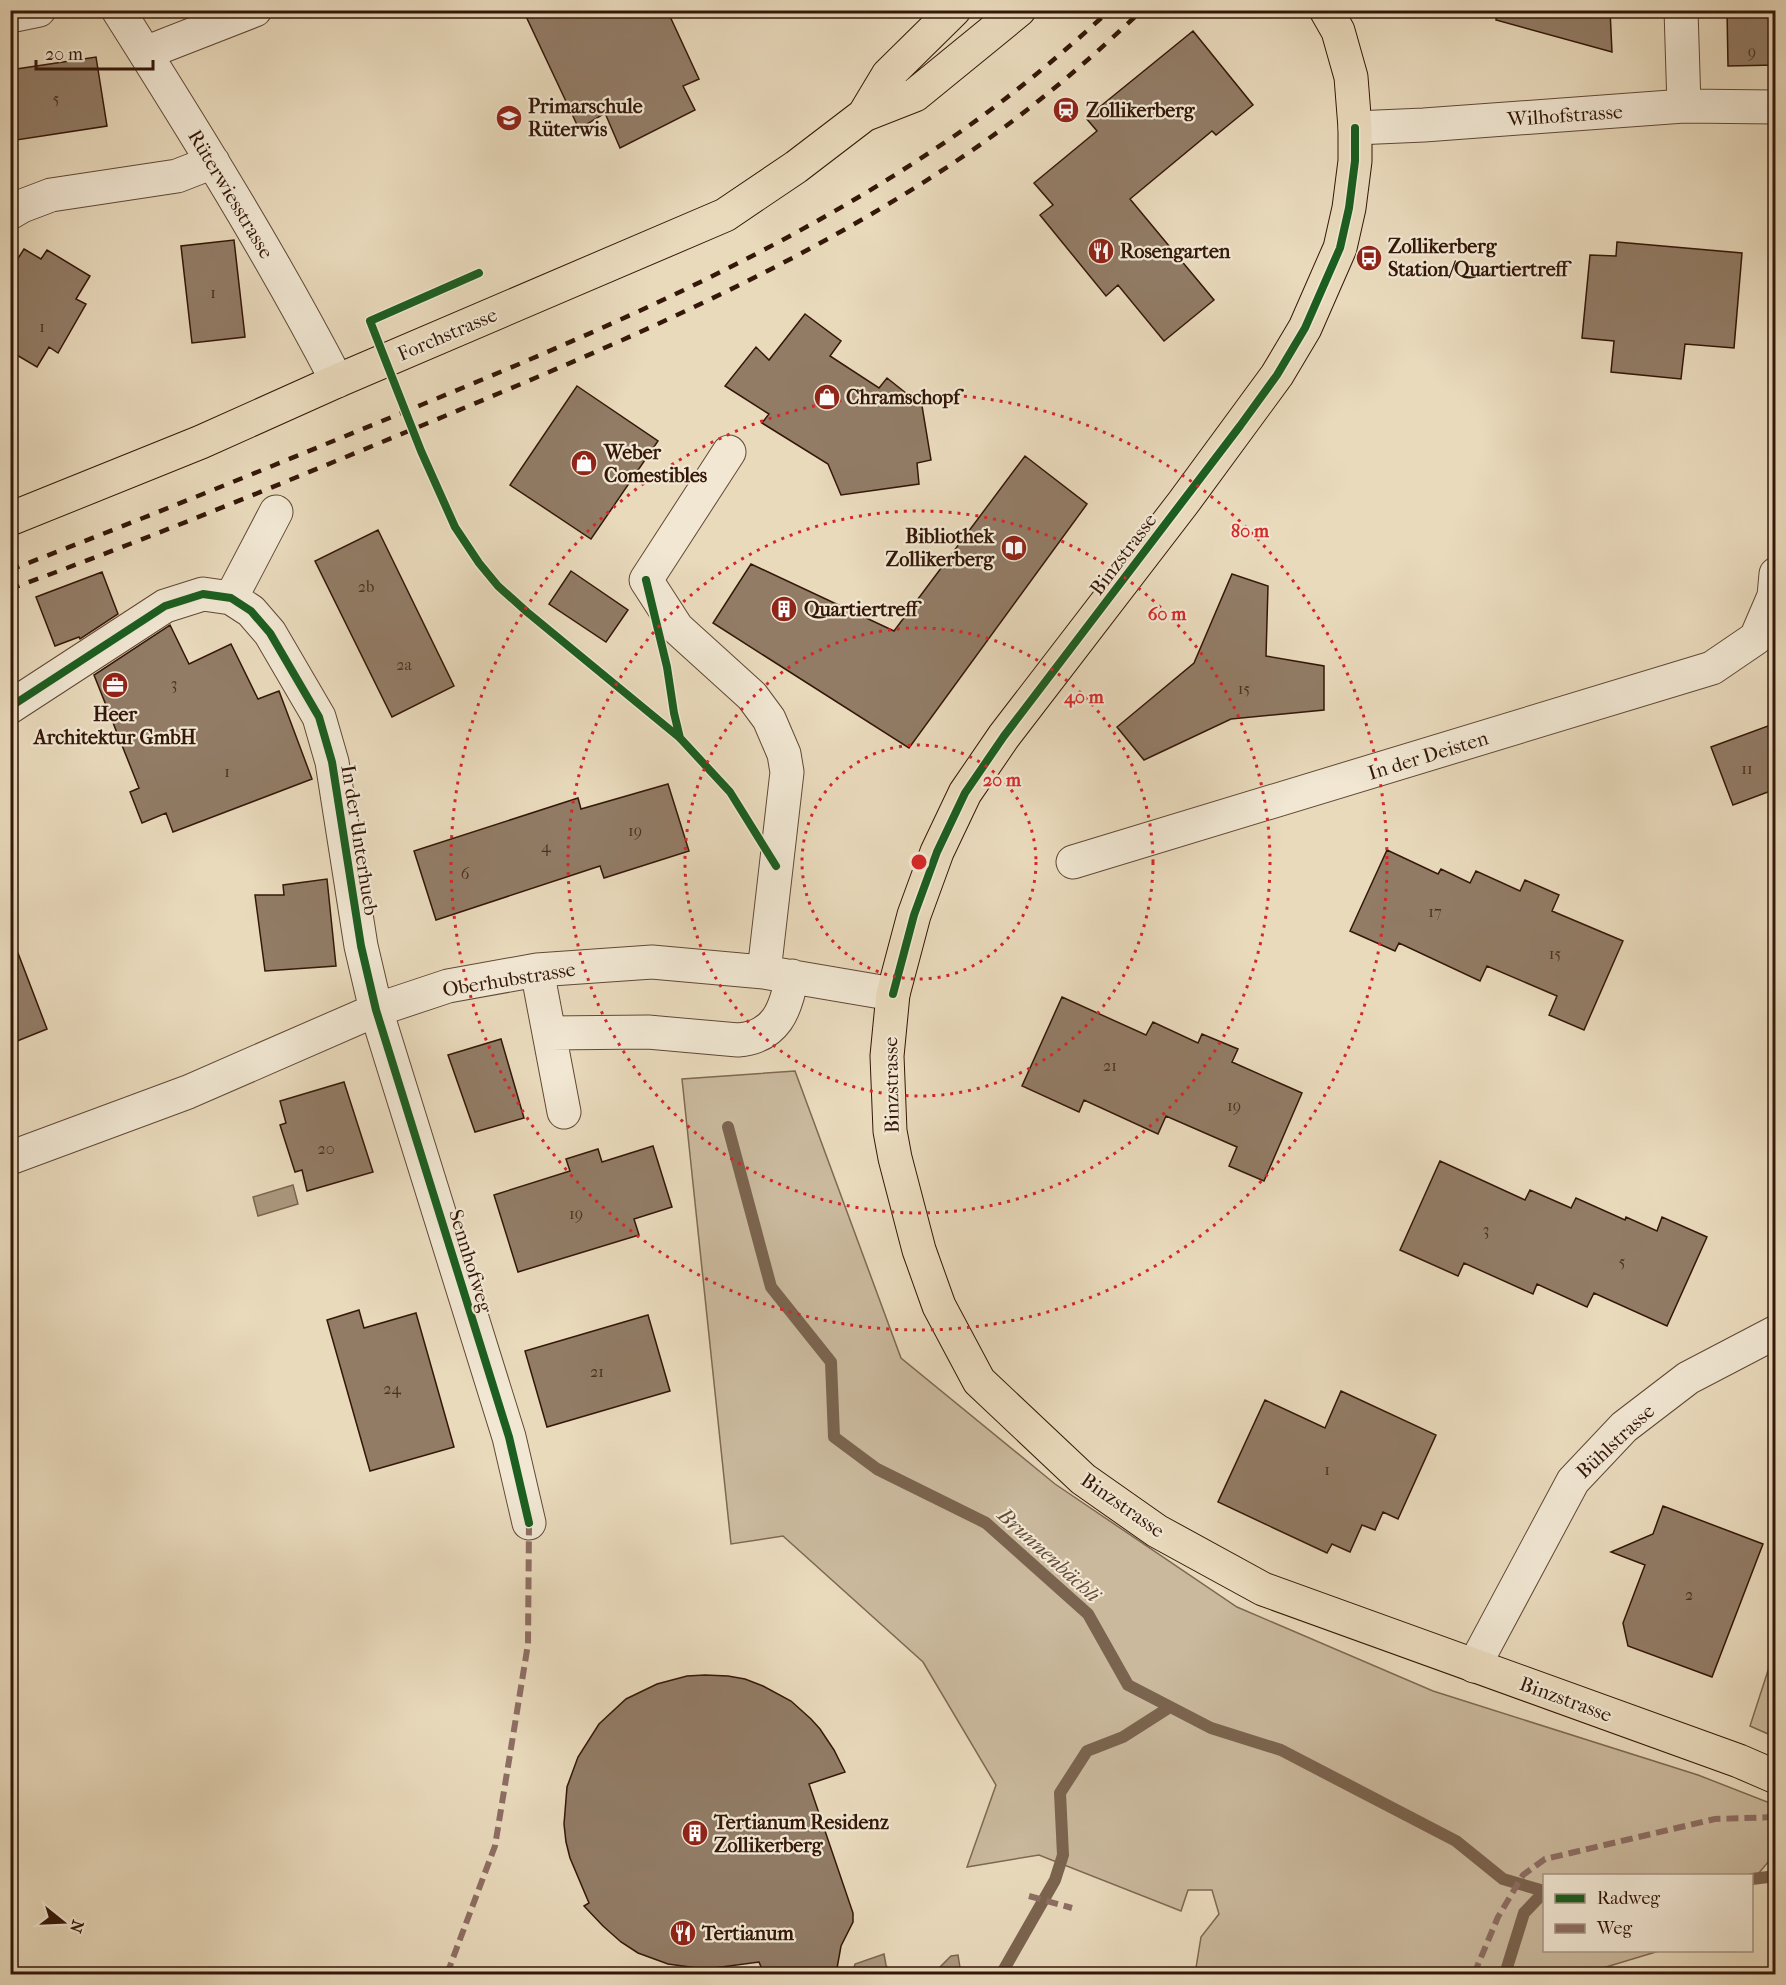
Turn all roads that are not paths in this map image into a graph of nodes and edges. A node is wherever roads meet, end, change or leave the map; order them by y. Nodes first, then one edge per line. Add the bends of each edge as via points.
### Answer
1 (39, 10) edge
2 (118, 10) edge
3 (255, 10) edge
4 (954, 10) edge
5 (1019, 10) edge
6 (1326, 10) edge
7 (1681, 10) edge
8 (10, 16) edge
9 (145, 53) junction
10 (1684, 106) junction
11 (1776, 107) edge
12 (864, 115) junction
13 (1355, 128) junction
14 (213, 162) junction
15 (10, 213) edge
16 (337, 381) junction
17 (729, 452) dead end
18 (276, 512) dead end
19 (10, 519) edge
20 (1776, 574) edge
21 (231, 598) junction
22 (1766, 643) edge
23 (10, 707) edge
24 (1072, 862) dead end
25 (537, 970) junction
26 (778, 974) junction
27 (893, 994) junction
28 (376, 1010) junction
29 (549, 1033) junction
30 (564, 1112) dead end
31 (10, 1158) edge
32 (1776, 1332) edge
33 (529, 1523) dead end
34 (1474, 1666) junction
35 (1776, 1777) edge

1 - 8 street
2 - 9 street, Rüterwiesstrasse
3 - 9 street
4 - 12 main road, Forchstrasse via 888,75
5 - 12 main road, Forchstrasse via 915,96
6 - 13 main road, Binzstrasse via 1338,31 1351,77
7 - 10 street
9 - 14 street, Rüterwiesstrasse
10 - 11 street, Wilhofstrasse
10 - 13 street, Wilhofstrasse
12 - 16 main road, Forchstrasse via 725,215
13 - 27 main road, Binzstrasse via 1355,161 1340,248 1305,328 1247,417 965,793 937,852 914,915
14 - 15 street via 177,176 51,195
14 - 16 street, Rüterwiesstrasse via 300,308
16 - 19 main road, Forchstrasse via 201,442
17 - 26 street via 646,580 677,627 752,696 769,719 784,754 787,772
18 - 21 street
20 - 22 street
21 - 23 street, In der Unterhueb via 203,594 165,606
21 - 28 street, In der Unterhueb via 251,611 270,633 319,717 332,762 361,946
22 - 24 street, In der Deisten via 1712,668
25 - 26 street, Oberhubstrasse via 652,962
25 - 28 street, Oberhubstrasse via 448,986
25 - 29 street
26 - 27 street, Oberhubstrasse
26 - 29 street via 788,999 764,1034 750,1039 648,1032
27 - 34 main road, Binzstrasse via 887,1056 895,1158 919,1250 939,1306 979,1382 1083,1479 1157,1531 1263,1589
28 - 31 street, Oberhubstrasse via 188,1092
28 - 33 street, Sennhofweg via 509,1437
29 - 30 street
32 - 34 street, Bühlstrasse via 1688,1378 1624,1427 1573,1480
34 - 35 main road, Binzstrasse

